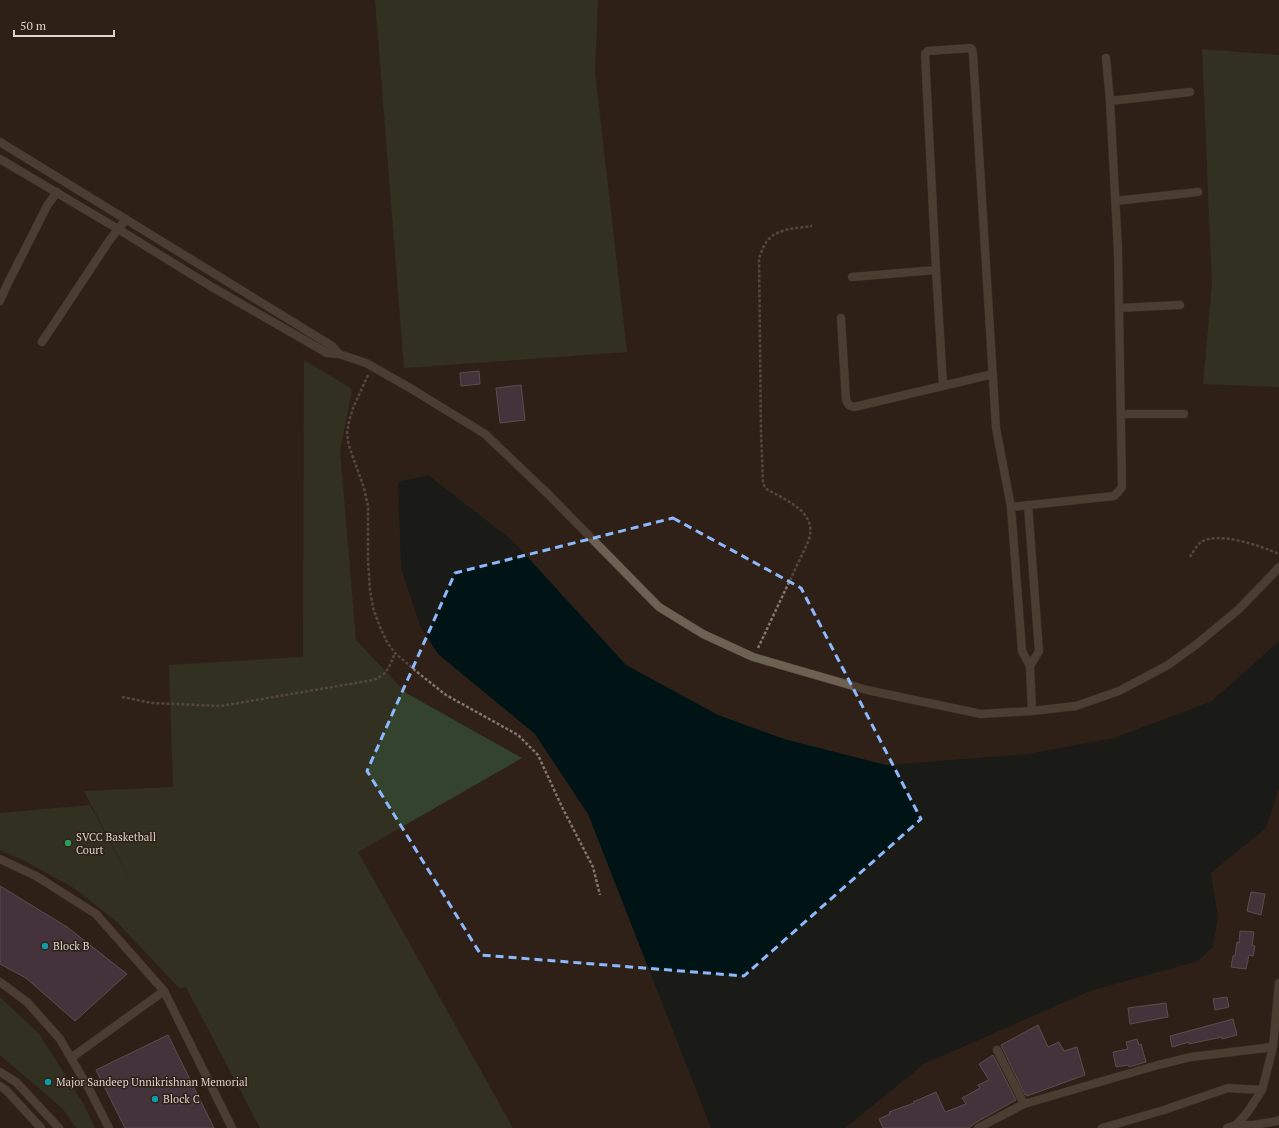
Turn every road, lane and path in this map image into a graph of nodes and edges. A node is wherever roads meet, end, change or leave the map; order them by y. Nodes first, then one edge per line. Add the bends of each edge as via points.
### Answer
1 (1106, 58) dead end
2 (1190, 92) dead end
3 (1110, 101) junction
4 (0, 142) edge
5 (0, 159) edge
6 (57, 192) junction
7 (1198, 192) dead end
8 (1115, 201) junction
9 (126, 219) junction
10 (812, 226) dead end
11 (118, 229) junction
12 (936, 270) junction
13 (852, 277) dead end
14 (0, 301) edge
15 (1180, 305) dead end
16 (1119, 308) junction
17 (841, 318) dead end
18 (42, 342) dead end
19 (339, 354) junction
20 (372, 366) junction
21 (993, 374) junction
22 (943, 385) junction
23 (1121, 414) junction
24 (1184, 414) dead end
25 (1028, 506) junction
26 (1011, 507) junction
27 (1279, 554) edge
28 (1190, 557) dead end
29 (1279, 567) edge
30 (395, 653) junction
31 (753, 657) junction
32 (1030, 666) junction
33 (122, 697) dead end
34 (1032, 711) junction
35 (0, 859) edge
36 (600, 895) dead end
37 (0, 982) edge
38 (1279, 984) edge
39 (164, 991) junction
40 (1273, 1048) junction
41 (997, 1050) dead end
42 (71, 1058) junction
43 (0, 1072) edge
44 (0, 1086) edge
45 (1262, 1090) junction
46 (1024, 1104) junction
47 (1279, 1120) edge
48 (1236, 1125) junction
49 (41, 1128) edge
50 (59, 1128) edge
51 (109, 1128) edge
52 (232, 1128) edge
53 (978, 1128) edge
54 (1102, 1128) edge
55 (1227, 1128) edge

1 - 3 street
2 - 3 street
3 - 8 street
4 - 9 street
5 - 6 street
6 - 11 street
6 - 14 street via 47,206
7 - 8 street
8 - 16 street
9 - 11 street
9 - 19 street via 332,346
10 - 31 path via 780,232 770,238 759,258 763,483 768,490 796,506 805,515 811,527 808,542
11 - 18 street
11 - 19 street via 212,287 328,353
12 - 13 street
12 - 21 street via 925,54 928,51 970,48 973,54
12 - 22 street
15 - 16 street
16 - 23 street
17 - 22 street via 846,400 849,405 854,407
19 - 20 street
20 - 30 path via 353,408 347,434 368,506 368,560 373,608 387,642
20 - 31 street via 485,434 659,607 704,634
21 - 22 street
21 - 26 street via 996,428
23 - 24 street
23 - 25 street via 1122,487 1114,496
25 - 26 street
25 - 32 street via 1039,651
26 - 32 street via 1022,651
27 - 28 path via 1236,540 1213,538 1200,543
29 - 34 street via 1239,610 1168,665 1119,692 1076,706
30 - 33 path via 387,671 373,680 221,706 152,702
30 - 36 path via 446,695 518,735 538,755 592,867
31 - 34 street via 867,690 981,714
32 - 34 street
35 - 39 street via 36,876 96,914
37 - 42 street via 27,1002 60,1039
38 - 40 street
39 - 42 street
39 - 52 street
40 - 45 street
40 - 46 street via 1191,1057
41 - 46 street
42 - 51 street
43 - 50 street via 16,1082
44 - 49 street
45 - 48 street
45 - 54 street via 1228,1088
46 - 53 street
47 - 48 street via 1254,1125
48 - 55 street

